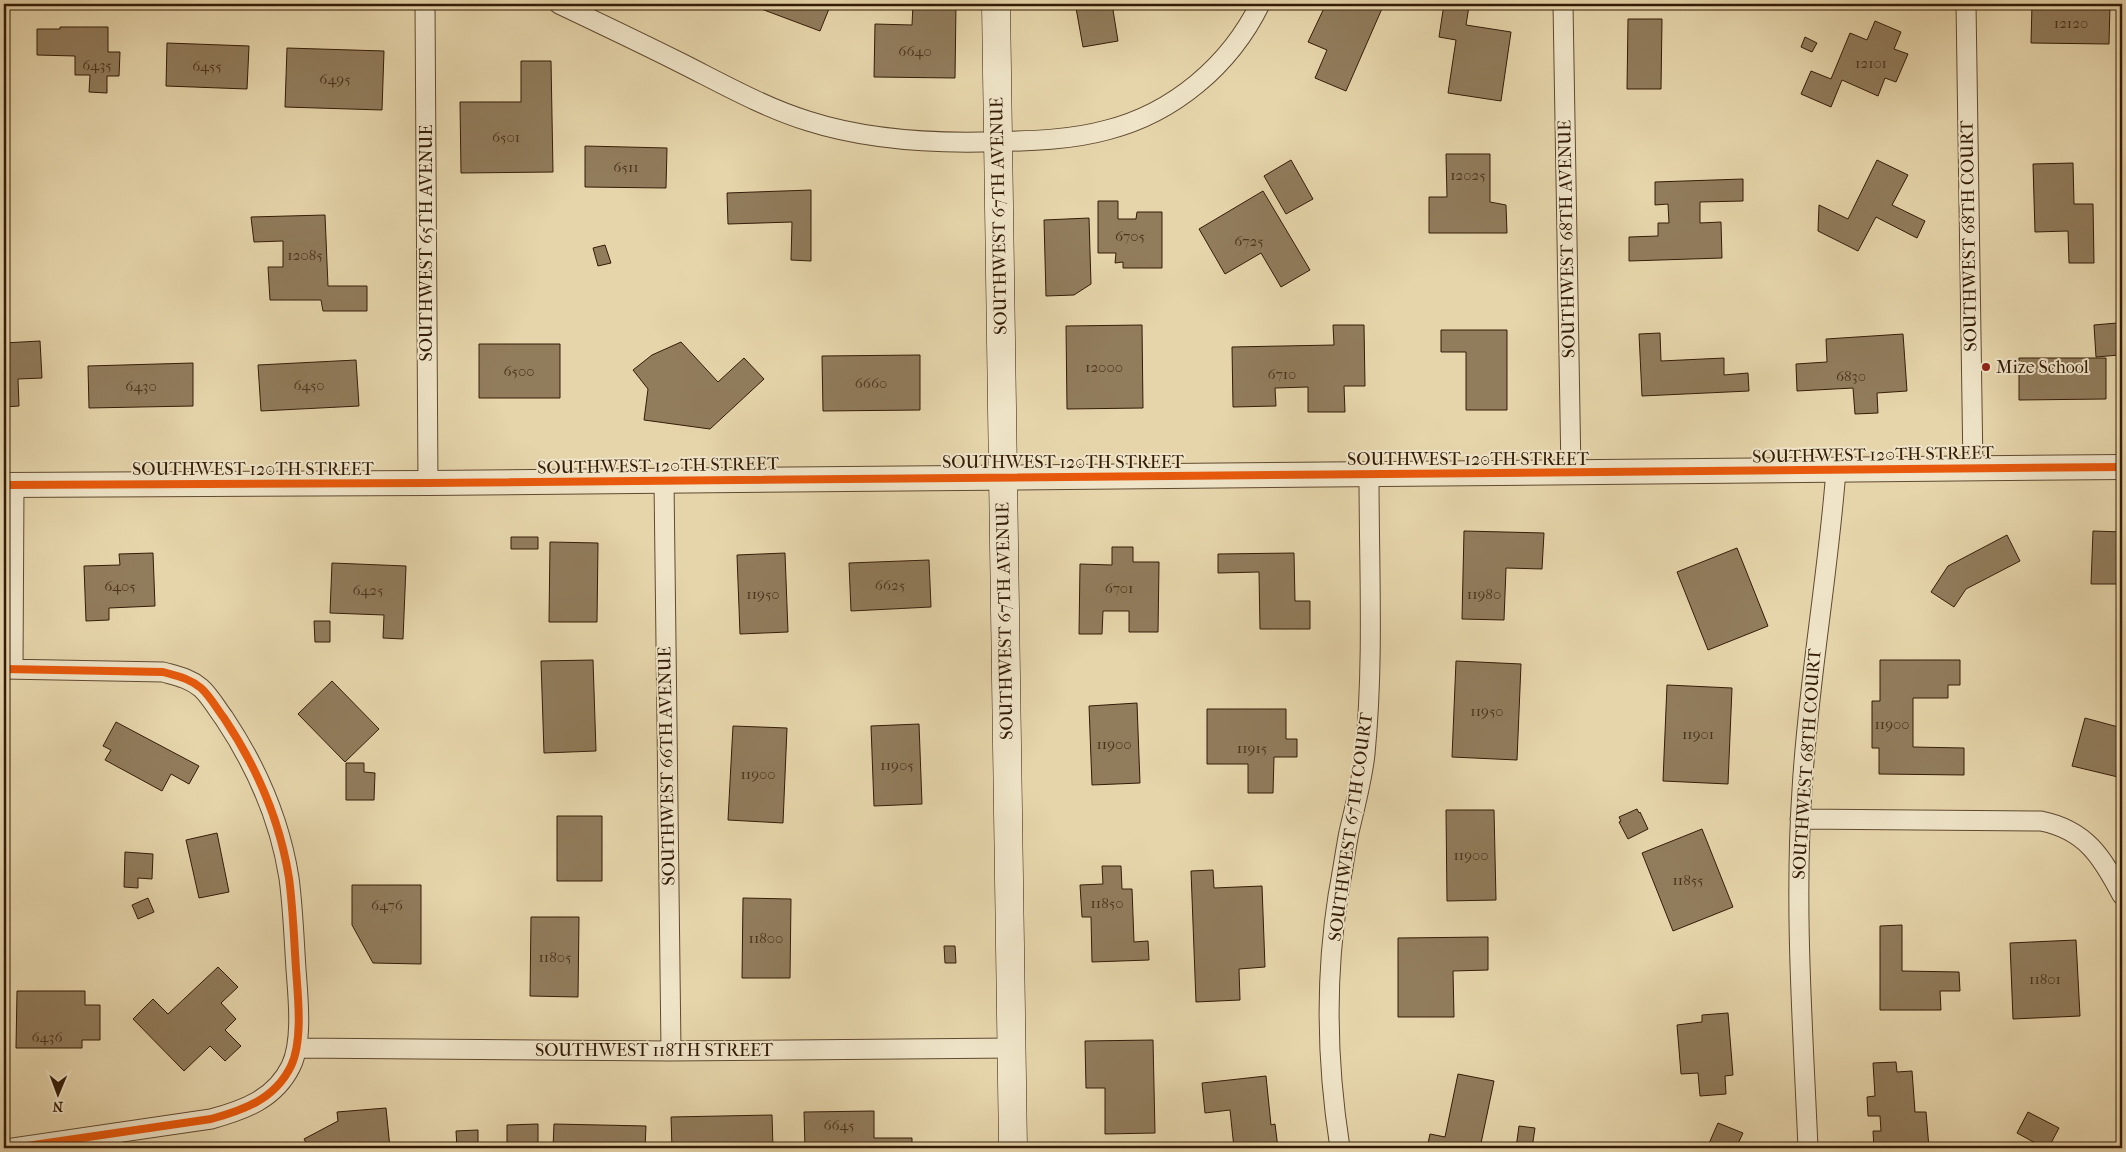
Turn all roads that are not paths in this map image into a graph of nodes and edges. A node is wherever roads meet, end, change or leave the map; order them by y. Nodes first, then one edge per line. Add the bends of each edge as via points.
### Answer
1 (425, 4) edge
2 (559, 4) edge
3 (996, 4) edge
4 (1260, 4) edge
5 (1563, 4) edge
6 (1966, 4) edge
7 (998, 141) junction
8 (2122, 467) edge
9 (1973, 469) junction
10 (1836, 470) junction
11 (1571, 474) junction
12 (1369, 475) junction
13 (1003, 478) junction
14 (664, 481) junction
15 (428, 483) junction
16 (9, 485) edge
17 (8, 669) edge
18 (1800, 819) junction
19 (2122, 895) edge
20 (297, 1048) junction
21 (1012, 1048) junction
22 (671, 1051) junction
23 (13, 1148) edge
24 (1013, 1148) edge
25 (1340, 1148) edge
26 (1808, 1148) edge

1 - 15 street, SOUTHWEST 65TH AVENUE
2 - 7 street via 749,97 812,122 848,132 904,139
3 - 7 main road, SOUTHWEST 67TH AVENUE
4 - 7 street via 1226,57 1196,85 1154,112 1130,123 1087,135
5 - 11 street, SOUTHWEST 68TH AVENUE
6 - 9 street, SOUTHWEST 68TH COURT
7 - 13 main road, SOUTHWEST 67TH AVENUE
8 - 9 street, SOUTHWEST 120TH STREET
9 - 10 street, SOUTHWEST 120TH STREET
10 - 11 street, SOUTHWEST 120TH STREET
10 - 18 street, SOUTHWEST 68TH COURT via 1808,715
11 - 12 street, SOUTHWEST 120TH STREET
12 - 13 street, SOUTHWEST 120TH STREET
12 - 25 street, SOUTHWEST 67TH COURT via 1372,649 1368,714 1362,777 1338,898 1330,994 1331,1066
13 - 14 street, SOUTHWEST 120TH STREET
13 - 21 main road, SOUTHWEST 67TH AVENUE
14 - 15 street, SOUTHWEST 120TH STREET
14 - 22 street, SOUTHWEST 66TH AVENUE
15 - 16 street, SOUTHWEST 120TH STREET
16 - 17 street
17 - 20 street via 163,672 184,677 196,685 218,710 258,775 272,811 288,877 297,980
18 - 19 street via 2057,824 2072,831 2096,853
18 - 26 street, SOUTHWEST 68TH COURT via 1799,914
20 - 22 street, SOUTHWEST 118TH STREET
20 - 23 street via 291,1067 279,1084 261,1100 242,1110 211,1118
21 - 22 street, SOUTHWEST 118TH STREET
21 - 24 main road, SOUTHWEST 67TH AVENUE

